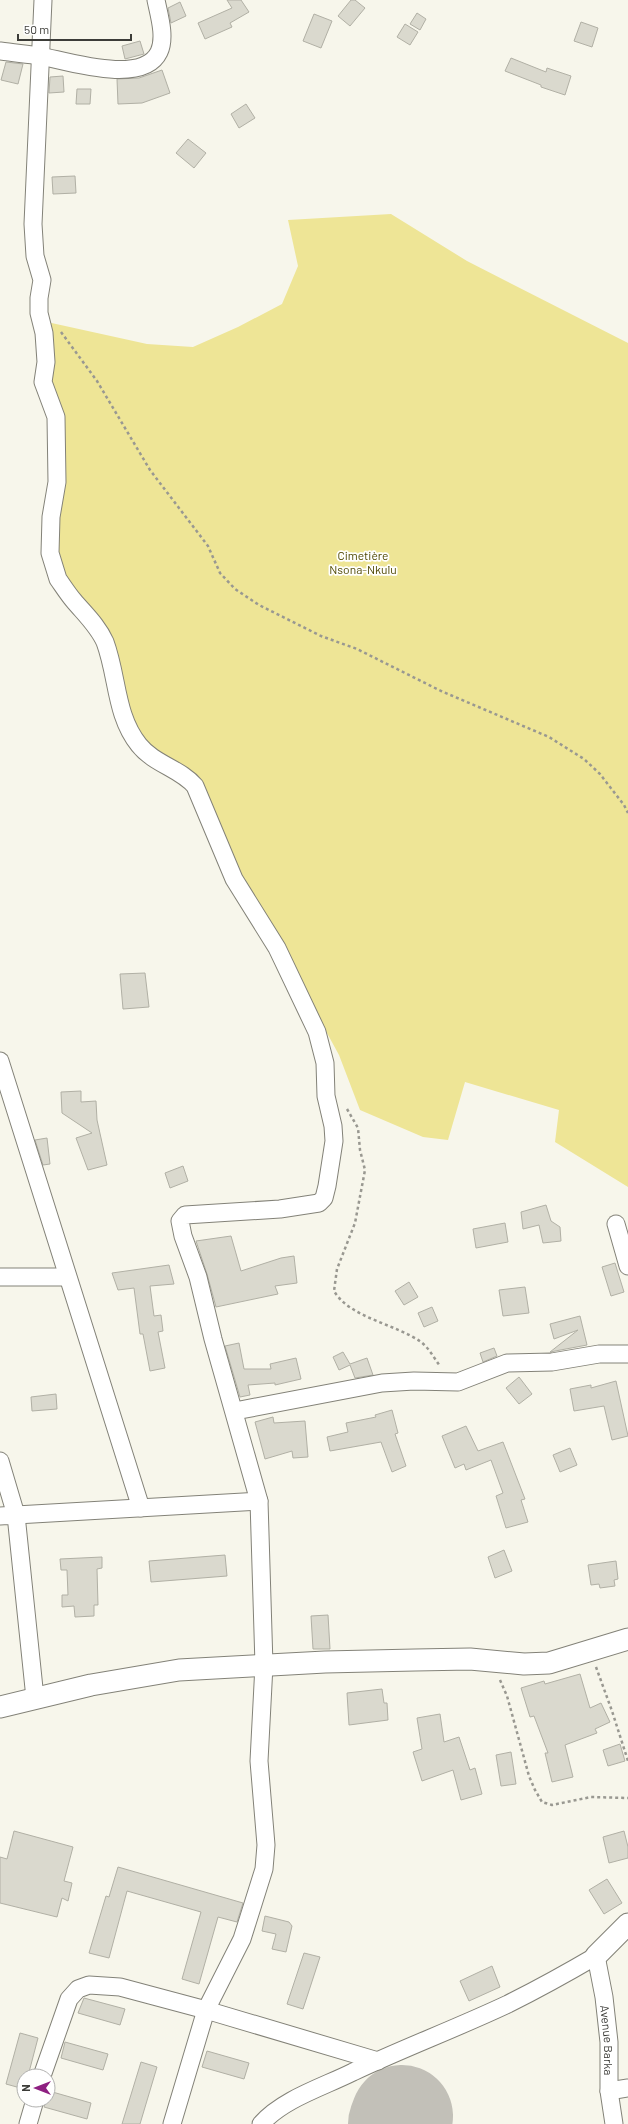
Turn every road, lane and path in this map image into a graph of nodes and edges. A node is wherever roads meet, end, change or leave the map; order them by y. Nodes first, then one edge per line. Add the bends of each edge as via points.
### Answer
1 (43, 0) edge
2 (156, 0) edge
3 (0, 51) edge
4 (39, 56) junction
5 (42, 326) junction
6 (628, 813) edge
7 (0, 1061) edge
8 (345, 1106) dead end
9 (616, 1224) dead end
10 (628, 1266) edge
11 (0, 1277) edge
12 (67, 1277) junction
13 (628, 1354) edge
14 (458, 1382) junction
15 (235, 1411) junction
16 (0, 1461) edge
17 (259, 1501) junction
18 (141, 1508) junction
19 (8, 1515) edge
20 (628, 1639) edge
21 (590, 1651) junction
22 (486, 1660) junction
23 (264, 1665) junction
24 (35, 1698) junction
25 (0, 1707) edge
26 (628, 1761) edge
27 (628, 1798) edge
28 (628, 1924) edge
29 (596, 1956) junction
30 (206, 2010) junction
31 (378, 2061) junction
32 (45, 2068) edge
33 (628, 2088) edge
34 (610, 2091) junction
35 (33, 2108) edge
36 (28, 2124) edge
37 (172, 2124) edge
38 (261, 2124) edge
39 (614, 2124) edge

1 - 4 street
2 - 4 street via 162,39 159,52 145,64 114,70
3 - 4 street
4 - 5 street via 33,224 35,256 42,280 39,305
5 - 6 path via 59,330 97,381 150,470 208,546 220,573 235,589 259,605 320,636 357,649 440,692 549,737 584,759 600,774
5 - 15 street via 46,362 43,382 55,412 55,450 58,461 56,500 51,517 50,535 50,553 54,569 64,587 104,640 120,710 139,746 195,786 234,879 277,948 304,1002 317,1032 325,1063 326,1096 334,1141 332,1165 322,1201 280,1209 185,1215 180,1221
7 - 12 street
8 - 14 path via 358,1128 365,1170 354,1223 337,1270 334,1291 348,1306 423,1343 444,1372
9 - 10 street
11 - 12 street
12 - 18 street
13 - 14 street via 599,1354 545,1362 508,1364
14 - 15 street via 382,1383
15 - 17 street
16 - 19 street
17 - 18 street
17 - 23 street
18 - 19 street
19 - 24 street
20 - 21 street
21 - 22 street via 549,1663 524,1664
21 - 26 path
22 - 23 street
22 - 27 path via 500,1680 507,1696 522,1755 542,1802 552,1805 591,1797
23 - 24 street via 156,1673
23 - 30 street via 259,1761 266,1845 264,1869 242,1939
24 - 25 street
28 - 29 street
29 - 31 street via 507,2004
29 - 34 street, Avenue Barka via 610,2042
30 - 31 street
30 - 32 street via 113,1986 89,1985 78,1989 69,1999
30 - 37 street
31 - 38 street via 290,2103 270,2114
33 - 34 street
34 - 39 street, Avenue Barka
35 - 36 street

